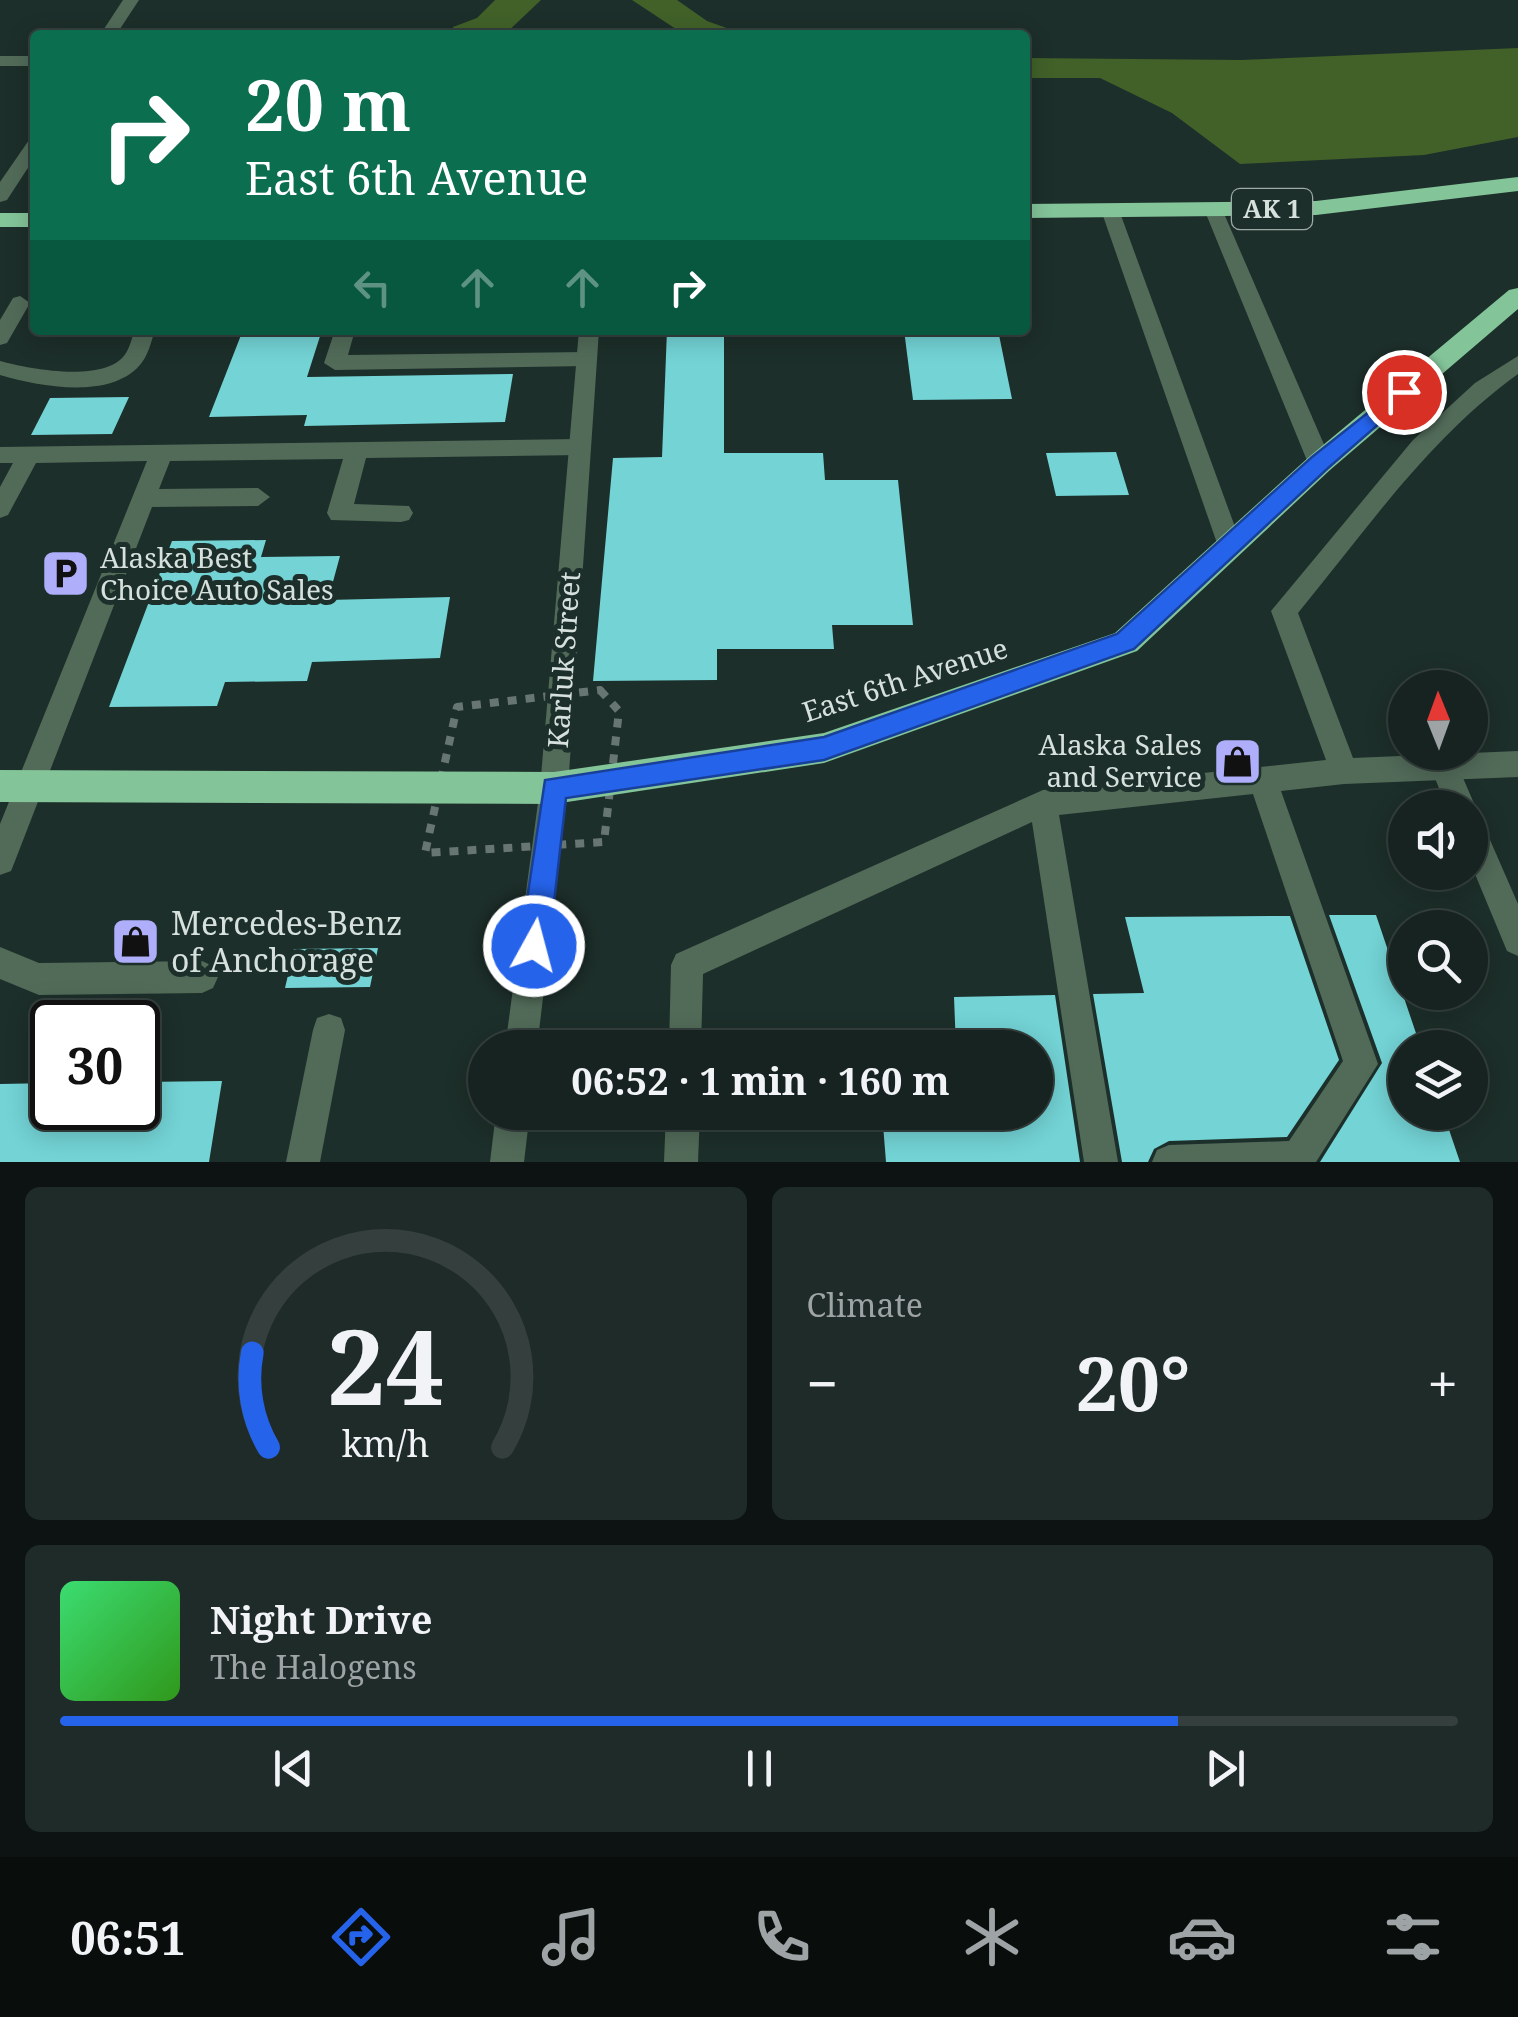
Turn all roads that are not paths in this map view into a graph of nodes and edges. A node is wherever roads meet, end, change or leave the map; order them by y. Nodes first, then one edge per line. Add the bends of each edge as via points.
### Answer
1 (131, 0) edge
2 (111, 30) edge
3 (0, 61) edge
4 (30, 61) edge
5 (30, 157) edge
6 (1518, 184) edge
7 (0, 196) edge
8 (1213, 209) junction
9 (1110, 210) junction
10 (1030, 211) edge
11 (0, 220) edge
12 (30, 220) edge
13 (1518, 296) edge
14 (18, 303) edge
15 (143, 335) edge
16 (343, 335) edge
17 (588, 335) edge
18 (0, 338) edge
19 (586, 359) junction
20 (1518, 363) edge
21 (0, 368) edge
22 (580, 448) junction
23 (357, 451) junction
24 (161, 454) junction
25 (29, 455) junction
26 (0, 456) edge
27 (1320, 463) junction
28 (258, 497) dead end
29 (143, 498) junction
30 (0, 509) edge
31 (401, 513) dead end
32 (1230, 546) junction
33 (1518, 764) edge
34 (1488, 765) edge
35 (1388, 769) edge
36 (1344, 771) junction
37 (1262, 778) junction
38 (16, 786) edge
39 (554, 788) junction
40 (1043, 803) junction
41 (0, 861) edge
42 (1488, 869) edge
43 (1518, 940) edge
44 (0, 963) edge
45 (202, 977) dead end
46 (330, 1030) dead end
47 (524, 1030) edge
48 (685, 1030) edge
49 (511, 1130) edge
50 (682, 1130) edge
51 (303, 1162) edge
52 (507, 1162) edge
53 (681, 1162) edge
54 (1101, 1162) edge
55 (1169, 1162) edge

1 - 2 street
3 - 4 street
5 - 7 street
6 - 8 highway, AK 1 via 1316,208
8 - 9 highway, AK 1
8 - 27 street
9 - 10 highway, AK 1
9 - 32 street
11 - 12 highway
13 - 27 highway, East 6th Avenue
14 - 18 street
15 - 21 street via 132,360 101,377 28,378
16 - 19 street via 335,363
17 - 19 street, Karluk Street
19 - 22 street, Karluk Street
20 - 36 street via 1477,390 1420,444 1284,611
22 - 23 street
22 - 39 street, Karluk Street
23 - 24 street
23 - 31 street via 339,513
24 - 25 street
24 - 29 street
25 - 26 street
25 - 30 street
27 - 32 highway, East 6th Avenue
28 - 29 street
29 - 38 street
32 - 39 highway, East 6th Avenue via 1126,642 824,748
33 - 34 street
35 - 36 street
36 - 37 street
37 - 40 street
37 - 55 street via 1362,1064 1298,1158
38 - 39 highway, East 6th Avenue
38 - 41 street
39 - 47 street, Karluk Street
40 - 48 street via 687,965
40 - 54 street
42 - 43 street
44 - 45 street via 39,979
46 - 51 street
49 - 52 street
50 - 53 street

